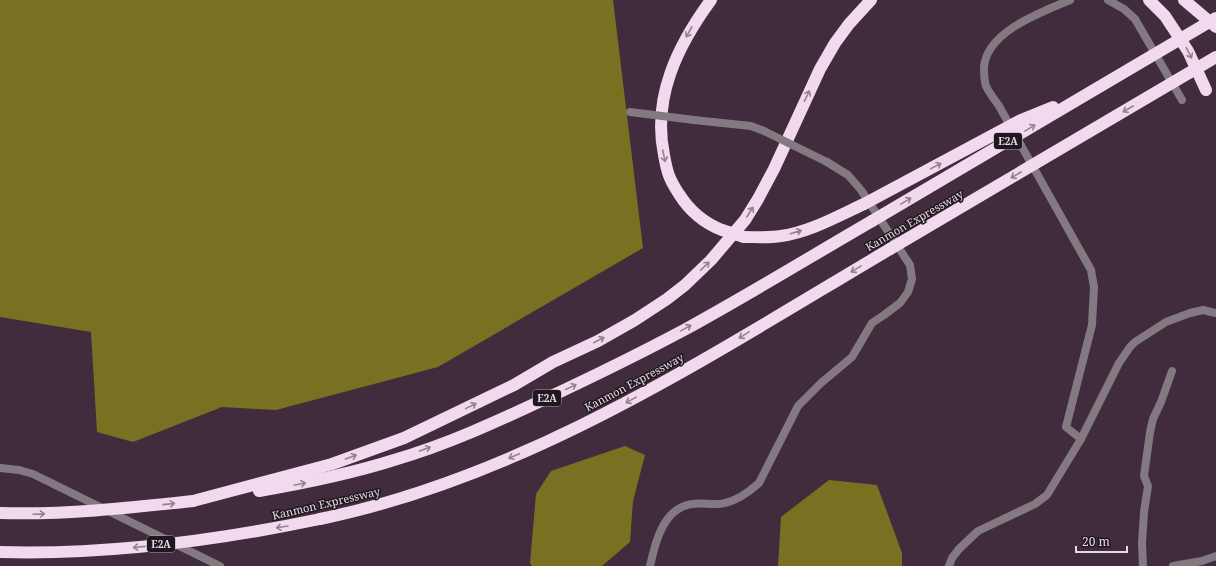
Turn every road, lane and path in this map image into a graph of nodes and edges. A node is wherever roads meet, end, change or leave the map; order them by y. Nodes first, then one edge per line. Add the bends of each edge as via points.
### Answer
1 (712, 0) edge
2 (871, 0) edge
3 (1070, 0) edge
4 (1108, 0) edge
5 (1149, 0) edge
6 (1184, 0) edge
7 (1216, 18) edge
8 (1216, 27) edge
9 (1216, 57) edge
10 (1206, 90) dead end
11 (1092, 91) junction
12 (1182, 100) dead end
13 (630, 112) dead end
14 (1216, 312) edge
15 (1172, 370) dead end
16 (1081, 439) junction
17 (0, 468) edge
18 (192, 501) junction
19 (0, 513) edge
20 (0, 552) edge
21 (1216, 556) edge
22 (220, 566) edge
23 (650, 566) edge
24 (949, 566) edge
25 (1142, 566) edge
26 (1172, 566) edge

1 -> 11 highway, bridge via 695,22 678,53 665,88 660,116 660,139 670,180 683,200 703,220 744,237 782,236 827,221 864,204 1021,120
18 -> 2 highway via 332,464 404,438 598,341 667,299 711,260 745,220 768,181 820,69 849,24
3 - 16 street via 1026,19 998,40 985,59 984,73 986,85 1091,270 1094,287 1092,324 1066,427
4 - 12 street via 1135,19
5 -> 10 highway via 1165,16 1188,51
6 - 8 highway
7 - 11 highway, Kanmon Expressway / E2A, bridge
9 -> 20 highway, Kanmon Expressway / E2A, bridge via 692,366 618,407 469,475 351,513 290,525 115,549
18 -> 11 highway, Kanmon Expressway / E2A, bridge via 290,486 341,475 395,460 505,418 591,378 686,329
13 - 23 street, bridge via 751,126 827,162 848,175 861,190 910,265 912,279 908,292 900,303 872,323 852,357 798,406 759,483 736,500 717,505 691,504 676,510 669,516 660,532
14 - 16 street via 1203,310 1190,313 1166,322 1135,342 1119,363
15 - 25 street via 1150,432 1144,476 1148,486 1144,512
16 - 24 street via 1047,496 978,531 959,549
17 - 22 street via 33,474
19 -> 18 highway, Kanmon Expressway / E2A, bridge via 35,514 104,510
21 - 26 street

